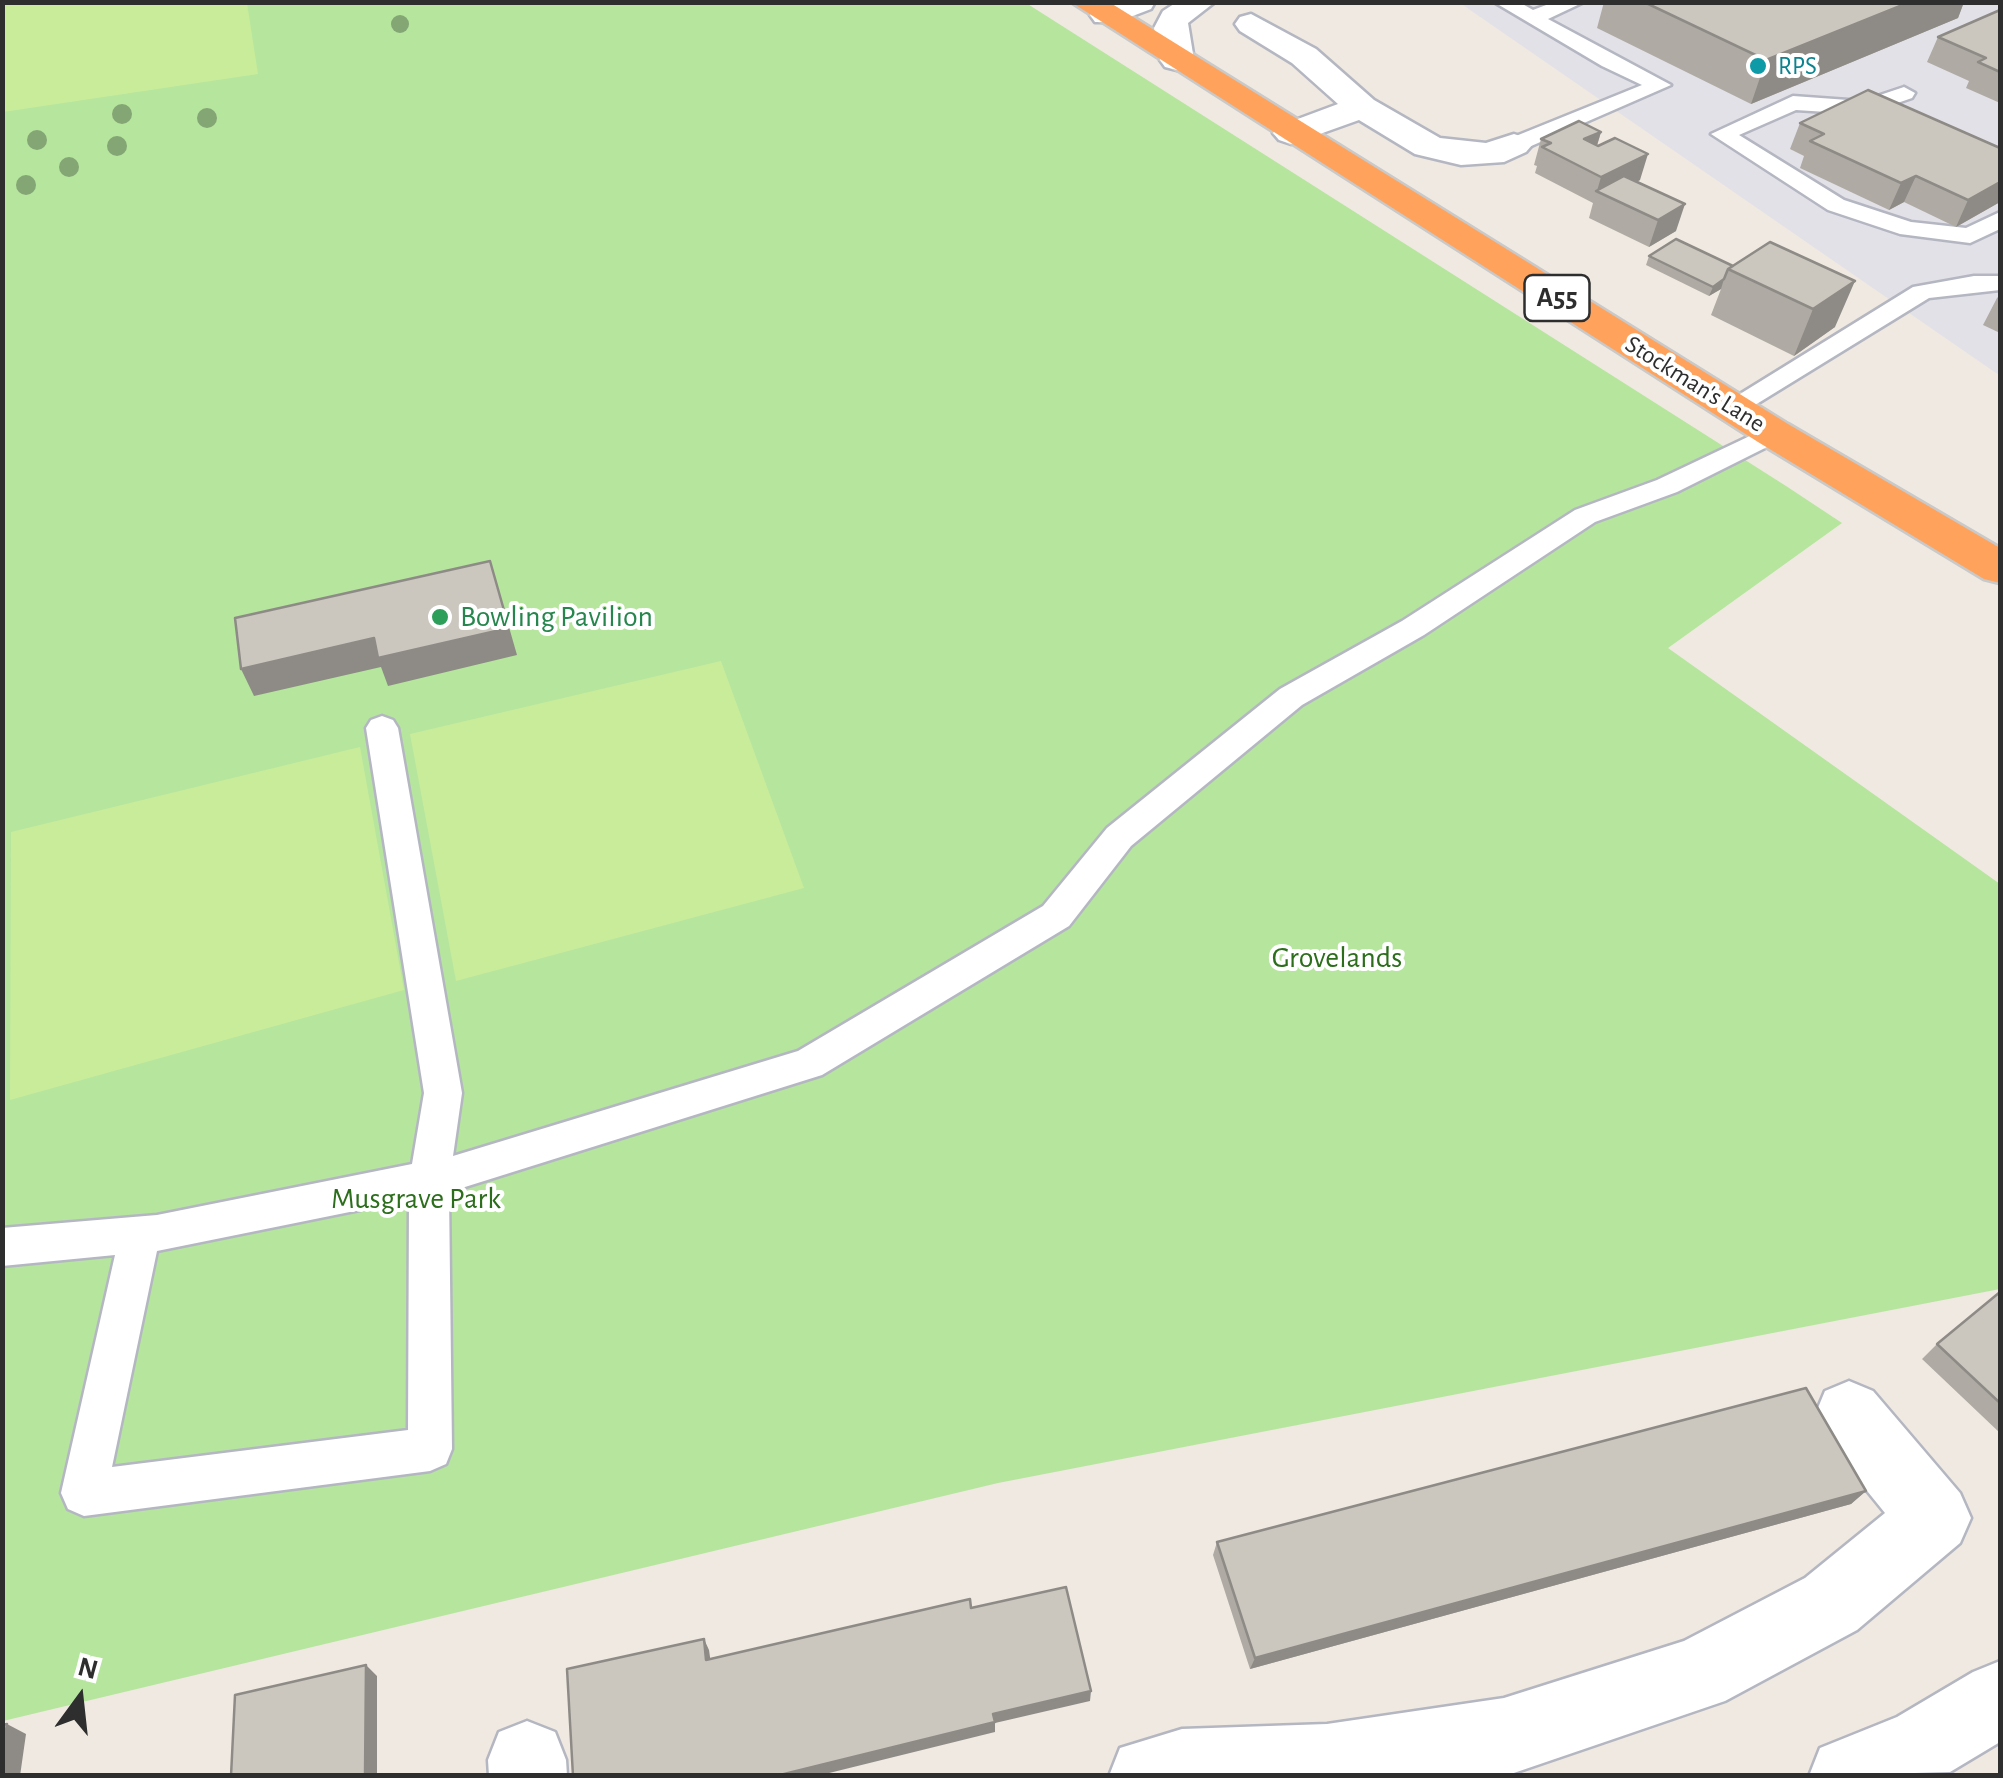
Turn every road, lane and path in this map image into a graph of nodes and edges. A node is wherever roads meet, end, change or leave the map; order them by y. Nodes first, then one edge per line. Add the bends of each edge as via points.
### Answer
1 (1200, 2) edge
2 (1504, 2) edge
3 (1574, 2) edge
4 (1111, 7) edge
5 (1531, 18) junction
6 (1251, 24) dead end
7 (1177, 60) junction
8 (1904, 93) dead end
9 (1362, 107) junction
10 (1864, 108) junction
11 (1899, 128) edge
12 (1291, 133) junction
13 (1514, 145) joint
14 (2000, 219) edge
15 (2000, 283) edge
16 (1732, 407) junction
17 (1774, 433) junction
18 (2000, 568) edge
19 (382, 728) dead end
20 (429, 1179) junction
21 (140, 1235) junction
22 (2, 1247) edge
23 (1849, 1415) dead end
24 (2000, 1699) edge
25 (1148, 1776) edge
26 (1848, 1776) edge

1 - 7 street via 1170,28
2 - 5 lane
3 - 5 lane
4 - 7 highway, Stockman's Lane / A55
5 - 13 lane via 1660,84
6 - 9 street via 1304,56
7 - 12 highway, Stockman's Lane / A55
8 - 10 lane
9 - 12 street
9 - 13 street via 1428,146 1491,154
10 - 11 lane
10 - 14 lane via 1793,104 1722,134 1836,206 1908,229 1970,236
12 - 16 highway, Stockman's Lane / A55
15 - 16 lane via 1922,292
16 - 17 highway, Stockman's Lane / A55
17 - 18 highway, Stockman's Lane / A55
17 - 20 lane via 1667,486 1585,516 1413,628 1291,697 1119,837 1056,916 809,1064
19 - 20 lane via 444,1093
20 - 21 lane
20 - 21 lane via 430,1449 84,1493
21 - 22 lane
23 - 25 street via 1935,1518 1831,1604 1698,1674 1504,1737 1328,1763 1182,1768
24 - 26 street via 1923,1746

